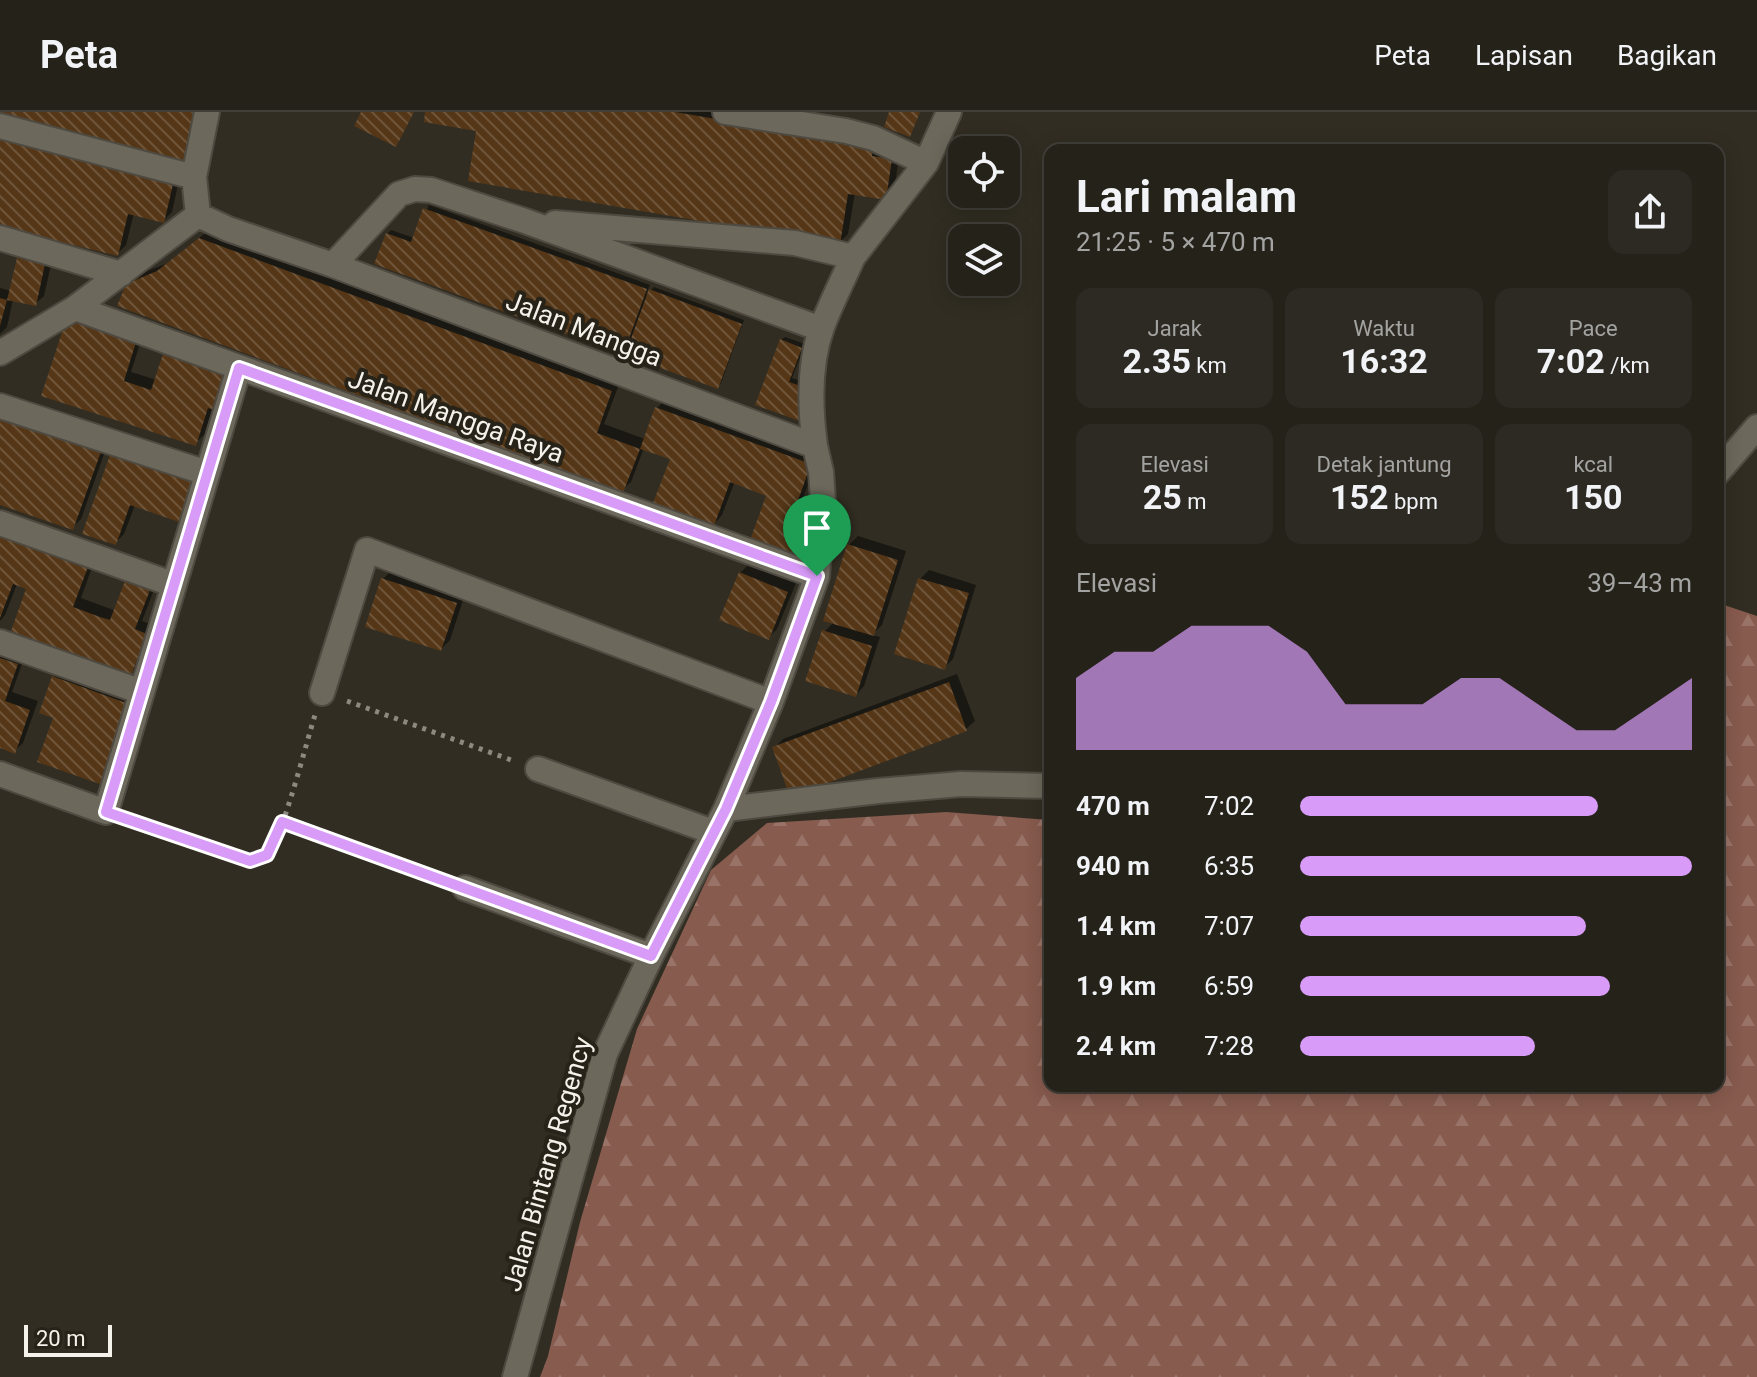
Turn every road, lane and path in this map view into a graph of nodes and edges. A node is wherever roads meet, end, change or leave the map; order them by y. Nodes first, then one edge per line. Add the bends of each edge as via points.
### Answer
1 (207, 112) edge
2 (725, 112) edge
3 (949, 112) edge
4 (0, 126) edge
5 (926, 163) junction
6 (194, 177) junction
7 (198, 215) junction
8 (525, 221) junction
9 (0, 238) edge
10 (853, 257) junction
11 (333, 265) junction
12 (121, 274) junction
13 (75, 308) junction
14 (821, 329) junction
15 (0, 353) edge
16 (239, 368) junction
17 (0, 406) edge
18 (1757, 427) edge
19 (815, 446) junction
20 (1724, 465) edge
21 (207, 473) junction
22 (0, 523) edge
23 (817, 576) junction
24 (172, 584) junction
25 (0, 642) edge
26 (142, 692) junction
27 (322, 693) junction
28 (771, 702) junction
29 (538, 769) joint
30 (0, 774) edge
31 (1044, 786) edge
32 (726, 809) junction
33 (106, 812) junction
34 (282, 822) junction
35 (713, 832) junction
36 (465, 888) joint
37 (651, 956) junction
38 (515, 1377) edge

1 - 6 street
2 - 5 street via 846,131
3 - 5 street
4 - 6 street
5 - 10 street
6 - 7 street
7 - 11 street, Jalan Mangga
7 - 12 street
8 - 10 street via 795,243
8 - 11 street via 415,189 399,194
8 - 14 street
9 - 12 street
10 - 14 street
11 - 19 street, Jalan Mangga
12 - 13 street
13 - 15 street
13 - 16 street, Jalan Mangga Raya
14 - 19 street via 811,413
16 - 21 street
16 - 23 street, Jalan Mangga Raya
17 - 21 street
18 - 20 street
19 - 23 street via 823,501
21 - 24 street
22 - 24 street
23 - 28 street, Jalan Bintang Regency
24 - 26 street
25 - 26 street
26 - 33 street
27 - 28 street via 367,550
27 - 29 path
27 - 34 path
28 - 32 street, Jalan Bintang Regency
29 - 35 street
30 - 33 street
31 - 32 street via 961,784
32 - 35 street, Jalan Bintang Regency
33 - 34 path via 250,861 267,855
34 - 36 path
35 - 37 street, Jalan Bintang Regency
36 - 37 street
37 - 38 street, Jalan Bintang Regency via 605,1054

